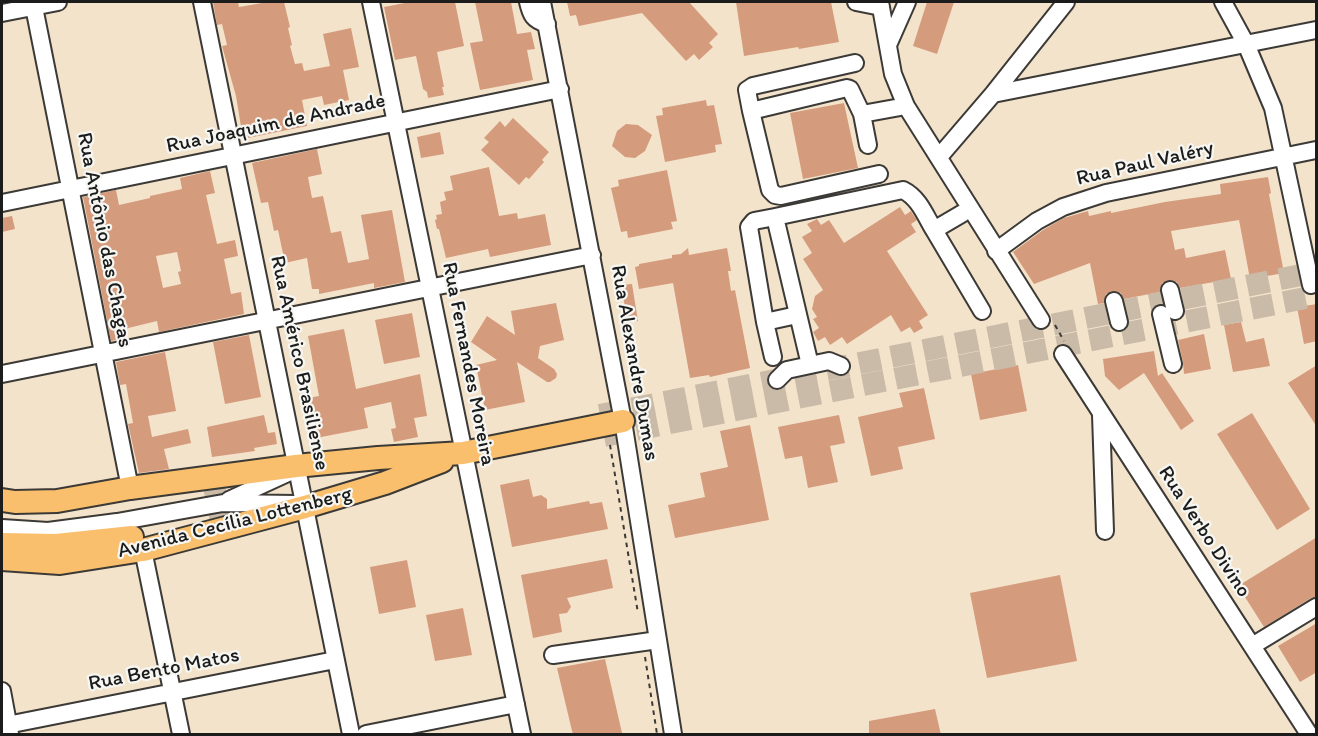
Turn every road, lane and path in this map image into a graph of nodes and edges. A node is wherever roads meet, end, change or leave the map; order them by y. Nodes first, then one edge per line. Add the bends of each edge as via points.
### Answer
1 (58, 2) edge
2 (202, 2) edge
3 (371, 2) edge
4 (528, 2) edge
5 (542, 2) edge
6 (856, 2) edge
7 (907, 2) edge
8 (1066, 2) edge
9 (1223, 2) edge
10 (34, 4) edge
11 (880, 4) edge
12 (2, 13) edge
13 (547, 24) junction
14 (1317, 30) edge
15 (1246, 44) junction
16 (888, 45) junction
17 (855, 63) dead end
18 (833, 68) junction
19 (560, 89) junction
20 (837, 90) junction
21 (993, 94) junction
22 (906, 106) junction
23 (752, 111) junction
24 (862, 114) junction
25 (396, 123) junction
26 (868, 146) dead end
27 (1317, 150) edge
28 (234, 156) junction
29 (1285, 157) junction
30 (942, 162) junction
31 (879, 174) dead end
32 (70, 189) junction
33 (2, 203) edge
34 (963, 213) junction
35 (775, 218) junction
36 (934, 230) junction
37 (996, 251) junction
38 (592, 255) junction
39 (1311, 285) dead end
40 (430, 287) junction
41 (1170, 290) dead end
42 (1114, 301) dead end
43 (982, 311) dead end
44 (797, 315) junction
45 (1040, 318) joint
46 (266, 321) junction
47 (765, 322) junction
48 (1119, 322) dead end
49 (104, 354) junction
50 (773, 357) dead end
51 (1066, 359) joint
52 (1173, 364) dead end
53 (810, 365) junction
54 (841, 366) dead end
55 (2, 374) edge
56 (777, 380) dead end
57 (1101, 416) junction
58 (623, 422) junction
59 (610, 445) dead end
60 (463, 453) junction
61 (299, 467) junction
62 (130, 488) junction
63 (2, 500) edge
64 (212, 504) junction
65 (308, 505) junction
66 (2, 512) edge
67 (2, 528) edge
68 (1105, 531) dead end
69 (2, 544) edge
70 (143, 549) junction
71 (2, 559) edge
72 (1317, 607) edge
73 (651, 641) junction
74 (1252, 646) junction
75 (553, 655) dead end
76 (335, 660) junction
77 (2, 691) edge
78 (172, 692) junction
79 (516, 704) junction
80 (7, 729) edge
81 (1312, 730) edge
82 (181, 735) edge
83 (351, 735) edge
84 (366, 735) edge
85 (522, 735) edge
86 (657, 735) edge
87 (673, 735) edge

1 - 10 street
2 - 28 street, Rua Américo Brasiliense
3 - 25 street, Rua Fernandes Moreira
4 - 13 street via 536,21
5 - 13 street, Rua Alexandre Dumas
6 - 11 street
7 - 16 street
8 - 21 street
9 - 15 street
10 - 12 street
10 - 32 street, Rua Antônio das Chagas
11 - 16 street
13 - 19 street, Rua Alexandre Dumas
14 - 15 street
15 - 21 street
15 - 29 street via 1273,108
16 - 22 street via 893,74
17 - 18 street
18 - 20 street
18 - 23 street via 753,86 747,90
19 - 25 street, Rua Joaquim de Andrade
19 - 38 street, Rua Alexandre Dumas
20 - 23 street
20 - 24 street via 850,89
21 - 30 street
22 - 24 street
22 - 30 street
23 - 31 street via 770,190 775,195
24 - 26 street
25 - 28 street, Rua Joaquim de Andrade
25 - 40 street, Rua Fernandes Moreira
27 - 29 street, Rua Paul Valéry
28 - 32 street, Rua Joaquim de Andrade
28 - 46 street, Rua Américo Brasiliense
29 - 37 street, Rua Paul Valéry via 1106,193 1063,207
29 - 39 street
30 - 34 street via 950,192
30 - 37 street
32 - 33 street, Rua Joaquim de Andrade
32 - 49 street, Rua Antônio das Chagas
34 - 36 street
34 - 37 street via 977,235
35 - 36 street via 903,190 912,194
35 - 44 street
35 - 47 street via 754,221 749,228
36 - 43 street
37 - 45 street
38 - 40 street
38 - 58 street, Rua Alexandre Dumas
40 - 46 street
40 - 60 street, Rua Fernandes Moreira
41 - 52 street
42 - 48 street
44 - 47 street
44 - 53 street
45 - 51 path via 1051,319 1074,356
46 - 49 street
46 - 61 street, Rua Américo Brasiliense
47 - 50 street
49 - 55 street
49 - 62 street, Rua Antônio das Chagas
51 - 57 street, Rua Verbo Divino
53 - 54 street via 829,361
53 - 56 street via 787,370
57 - 68 street
57 - 74 street, Rua Verbo Divino
58 - 60 main road, Avenida Cecília Lottenberg
58 - 73 street, Rua Alexandre Dumas
59 - 73 path
60 - 61 main road, Avenida Cecília Lottenberg
60 - 65 main road, Avenida Cecília Lottenberg via 385,483
60 - 79 street, Rua Fernandes Moreira
61 - 62 main road, Avenida Cecília Lottenberg
61 - 64 street
61 - 65 street, Rua Américo Brasiliense
62 - 63 main road, Avenida Cecília Lottenberg via 57,501
64 - 65 street
64 - 66 main road via 39,514
64 - 67 street via 48,531
64 - 69 main road via 128,538 56,545
65 - 70 main road, Avenida Cecília Lottenberg
65 - 76 street, Rua Américo Brasiliense
70 - 71 main road, Avenida Cecília Lottenberg via 60,563
70 - 78 street
72 - 74 street
73 - 75 street
73 - 86 path
73 - 87 street, Rua Alexandre Dumas
74 - 81 street, Rua Verbo Divino
76 - 78 street, Rua Bento Matos
76 - 83 street, Rua Américo Brasiliense
77 - 80 street
78 - 80 street, Rua Bento Matos
78 - 82 street
79 - 84 street
79 - 85 street, Rua Fernandes Moreira

